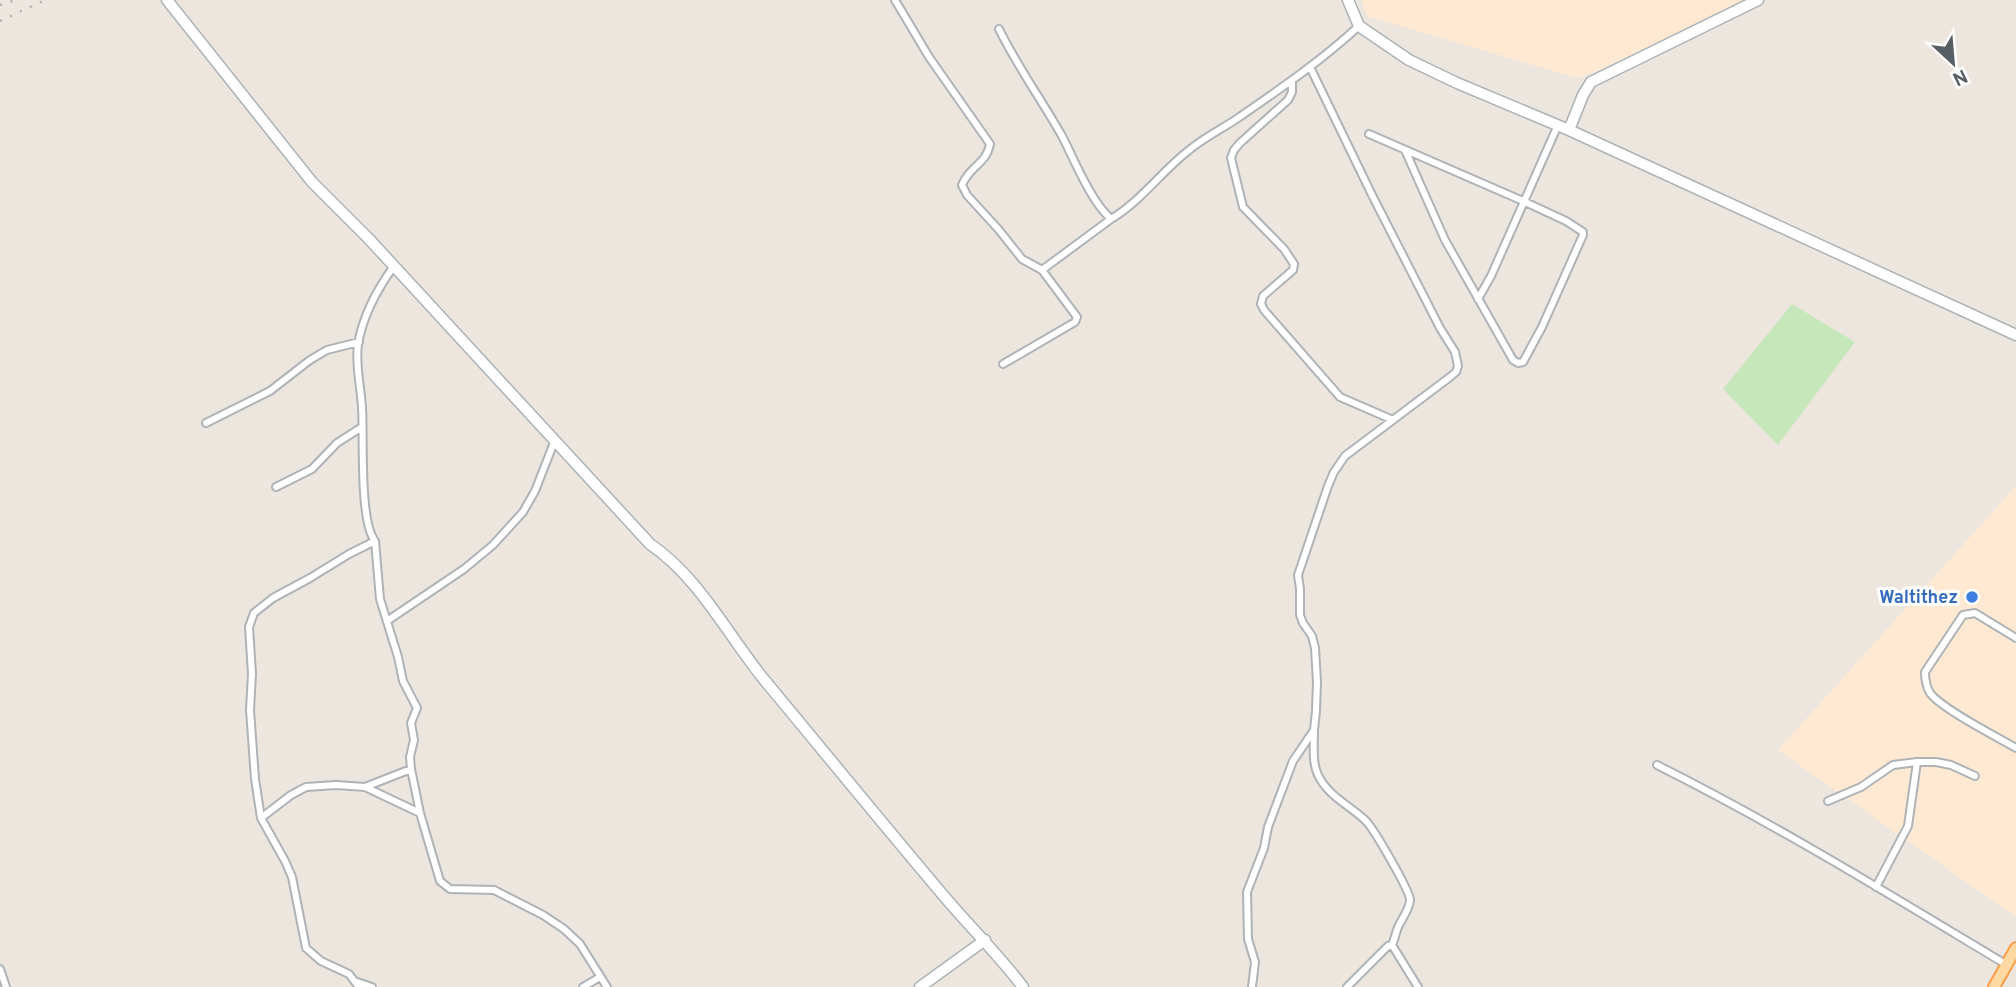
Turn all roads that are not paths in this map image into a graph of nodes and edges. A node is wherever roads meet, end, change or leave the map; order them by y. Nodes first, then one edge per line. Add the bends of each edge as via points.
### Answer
1 (167, 0) edge
2 (895, 0) edge
3 (1348, 0) edge
4 (1758, 0) edge
5 (1359, 26) junction
6 (999, 29) dead end
7 (1310, 68) junction
8 (1292, 81) junction
9 (1558, 125) junction
10 (1569, 130) junction
11 (1369, 134) dead end
12 (1405, 150) junction
13 (1523, 201) junction
14 (1111, 219) junction
15 (394, 266) junction
16 (1042, 270) junction
17 (1478, 299) junction
18 (2016, 335) edge
19 (359, 342) junction
20 (1003, 363) dead end
21 (1393, 420) junction
22 (206, 423) dead end
23 (362, 427) junction
24 (555, 440) junction
25 (276, 487) dead end
26 (375, 541) junction
27 (387, 621) junction
28 (2016, 638) edge
29 (1314, 730) junction
30 (2016, 748) edge
31 (1917, 762) junction
32 (1657, 765) dead end
33 (411, 769) junction
34 (1975, 776) dead end
35 (365, 787) junction
36 (1828, 800) dead end
37 (421, 813) junction
38 (261, 818) junction
39 (1876, 887) junction
40 (985, 940) junction
41 (1392, 945) junction
42 (2016, 948) edge
43 (2007, 965) junction
44 (0, 969) edge
45 (600, 976) junction
46 (358, 985) edge
47 (6, 987) edge
48 (372, 987) edge
49 (583, 987) edge
50 (607, 987) edge
51 (920, 987) edge
52 (1023, 987) edge
53 (1252, 987) edge
54 (1347, 987) edge
55 (1418, 987) edge
56 (1994, 987) edge

1 - 15 street via 312,182
2 - 16 street via 990,144 988,155 966,174 962,185 967,195 1022,259
3 - 5 street
4 - 10 street via 1591,82
5 - 7 street
5 - 9 street via 1409,60
6 - 14 street
7 - 8 street
7 - 21 street via 1458,366
8 - 14 street via 1188,151
8 - 21 street via 1288,100 1240,143 1231,158 1242,207 1294,264 1263,296 1261,304 1340,397
9 - 10 street
9 - 13 street
10 - 18 street
11 - 12 street
12 - 13 street
12 - 17 street
13 - 17 street
13 - 17 street via 1583,233 1524,361 1513,360
14 - 16 street
15 - 19 street via 377,292
15 - 24 street
16 - 20 street via 1077,320
19 - 22 street via 327,350 270,391
19 - 23 street
21 - 29 street via 1352,450 1334,472 1298,575 1300,615 1315,648
23 - 25 street via 337,443 312,469
23 - 26 street via 366,507
24 - 27 street via 523,512 493,545
24 - 40 street via 650,544 676,563 772,688
26 - 27 street via 380,599
26 - 38 street via 273,598 250,620 250,710
27 - 33 street via 402,681 417,708 411,723
28 - 30 street via 1975,613 1963,615 1925,671 1931,695
29 - 41 street via 1316,772 1323,785 1366,820 1411,897
29 - 53 street via 1293,761 1247,892 1248,939 1255,962
31 - 34 street via 1951,765
31 - 36 street via 1893,765 1861,787
31 - 39 street via 1908,826
32 - 39 street
33 - 35 street
33 - 37 street
35 - 37 street
35 - 38 street via 306,787
37 - 45 street via 445,886 494,890 543,915 580,944
38 - 46 street via 292,877 306,948 349,974
39 - 43 street
40 - 51 street
40 - 52 street
41 - 54 street
41 - 55 street
42 - 43 main road
43 - 56 main road
44 - 47 street
45 - 49 street
45 - 50 street
46 - 48 street

